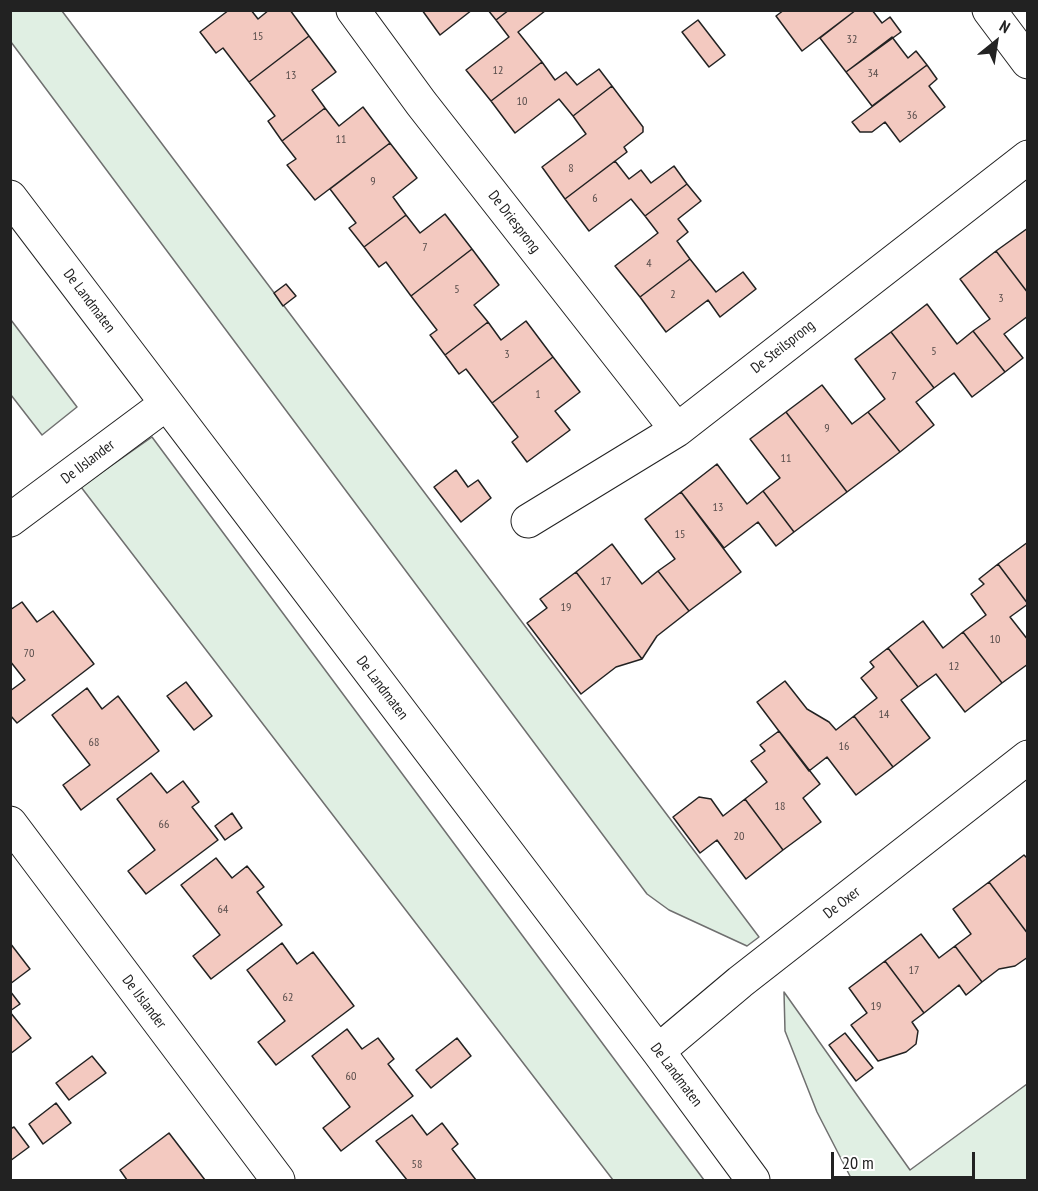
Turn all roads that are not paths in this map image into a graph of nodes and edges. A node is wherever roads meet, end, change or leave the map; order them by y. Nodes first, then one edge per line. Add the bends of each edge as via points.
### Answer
1 (353, 10) edge
2 (989, 10) edge
3 (1028, 62) edge
4 (1028, 157) edge
5 (10, 197) edge
6 (166, 404) junction
7 (677, 430) junction
8 (10, 520) edge
9 (528, 521) dead end
10 (1028, 757) edge
11 (10, 823) edge
12 (658, 1051) junction
13 (279, 1180) edge
14 (753, 1180) edge

1 - 7 street, De Driesprong
2 - 3 street
4 - 7 street, De Steilsprong
5 - 6 street, De Landmaten
6 - 8 street, De IJslander
6 - 12 street, De Landmaten
7 - 9 street, De Steilsprong
10 - 12 street, De Oxer
11 - 13 street, De IJslander
12 - 14 street, De Landmaten

